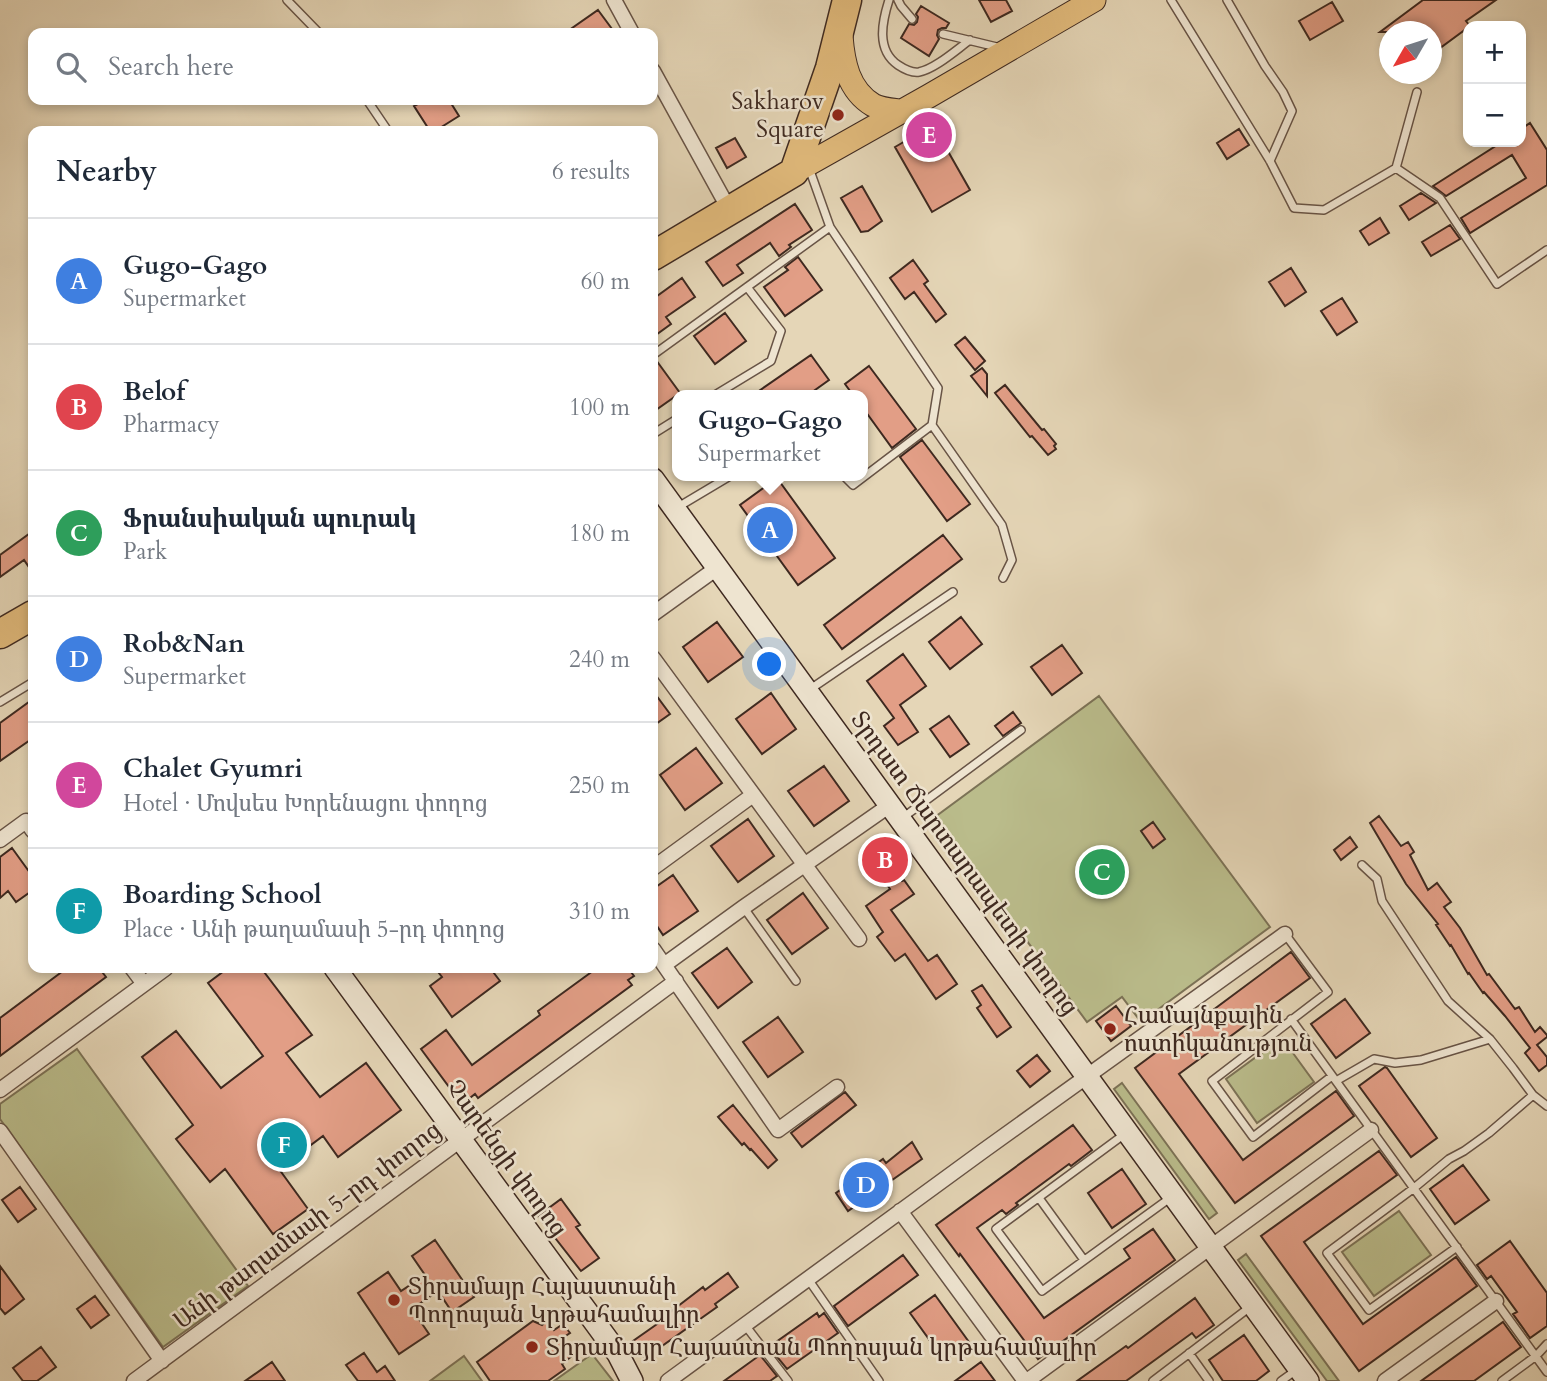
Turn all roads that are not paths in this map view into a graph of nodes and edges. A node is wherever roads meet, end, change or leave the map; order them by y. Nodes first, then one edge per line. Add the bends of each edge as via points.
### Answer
1 (287, 0) edge
2 (614, 0) edge
3 (889, 0) edge
4 (898, 0) edge
5 (1094, 0) edge
6 (1171, 0) edge
7 (1227, 0) edge
8 (844, 13) edge
9 (912, 19) dead end
10 (314, 28) edge
11 (629, 28) edge
12 (943, 34) dead end
13 (970, 40) junction
14 (1009, 50) junction
15 (658, 80) edge
16 (1417, 92) dead end
17 (370, 105) edge
18 (900, 111) junction
19 (385, 126) edge
20 (1270, 161) junction
21 (801, 168) junction
22 (1396, 168) junction
23 (730, 211) junction
24 (830, 227) junction
25 (1547, 250) edge
26 (658, 253) edge
27 (747, 287) junction
28 (658, 351) edge
29 (723, 390) edge
30 (933, 425) junction
31 (868, 474) edge
32 (722, 481) edge
33 (658, 486) edge
34 (675, 509) junction
35 (718, 568) junction
36 (1003, 578) dead end
37 (953, 592) dead end
38 (658, 610) edge
39 (28, 618) edge
40 (0, 634) edge
41 (658, 665) edge
42 (28, 685) edge
43 (807, 691) junction
44 (0, 702) edge
45 (1021, 730) dead end
46 (753, 794) junction
47 (895, 812) junction
48 (28, 824) edge
49 (0, 840) edge
50 (658, 864) edge
51 (805, 865) junction
52 (1362, 865) dead end
53 (744, 907) junction
54 (1285, 934) joint
55 (859, 939) dead end
56 (658, 956) edge
57 (664, 965) junction
58 (136, 973) edge
59 (159, 973) edge
60 (339, 973) edge
61 (676, 981) junction
62 (796, 981) dead end
63 (144, 984) junction
64 (1291, 1019) junction
65 (1490, 1039) junction
66 (1087, 1077) junction
67 (1334, 1079) junction
68 (837, 1087) dead end
69 (0, 1090) edge
70 (1533, 1095) junction
71 (1547, 1106) edge
72 (1371, 1130) junction
73 (0, 1131) edge
74 (1128, 1132) junction
75 (461, 1140) junction
76 (1414, 1188) junction
77 (1174, 1196) junction
78 (1039, 1198) junction
79 (900, 1212) junction
80 (1210, 1246) junction
81 (1457, 1247) junction
82 (1084, 1260) junction
83 (808, 1279) junction
84 (1496, 1301) junction
85 (1253, 1305) junction
86 (745, 1325) junction
87 (1547, 1344) edge
88 (1189, 1353) junction
89 (1536, 1356) junction
90 (162, 1361) junction
91 (1547, 1372) edge
92 (1304, 1375) edge
93 (138, 1380) edge
94 (632, 1381) edge
95 (668, 1381) edge
96 (788, 1381) edge
97 (879, 1381) edge
98 (1026, 1381) edge
99 (1153, 1381) edge
100 (1209, 1381) edge
101 (1281, 1381) edge
102 (1385, 1381) edge
103 (1502, 1381) edge

1 - 10 lane
2 - 11 street
3 - 13 lane via 884,48 905,70 917,72 935,65
4 - 9 lane
5 - 14 main road
6 - 20 lane
7 - 20 lane via 1292,111
8 - 18 main road via 843,61 855,89 874,106
8 - 21 highway
12 - 13 lane
13 - 14 lane
14 - 18 main road
15 - 23 street
16 - 22 lane
17 - 19 lane
18 - 21 main road
20 - 22 lane via 1294,208 1304,209 1324,210
21 - 23 highway
21 - 24 lane
22 - 25 lane via 1440,198 1497,284
23 - 26 highway
24 - 27 lane
24 - 30 lane via 938,388
27 - 28 lane
27 - 29 lane via 781,331 771,361
30 - 31 lane
30 - 36 lane via 1002,525 1012,560
32 - 34 lane
33 - 34 street, Տրդատ Ճարտարապետի փողոց
34 - 35 street, Տրդատ Ճարտարապետի փողոց
35 - 38 street
35 - 43 street, Տրդատ Ճարտարապետի փողոց
37 - 43 lane
39 - 40 highway
41 - 46 street
42 - 44 lane
43 - 47 street, Տրդատ Ճարտարապետի փողոց
45 - 47 lane
46 - 50 street
46 - 51 street
47 - 51 street
47 - 66 street, Տրդատ Ճարտարապետի փողոց
48 - 49 street
51 - 53 street
51 - 55 street
52 - 65 lane via 1377,880 1382,901 1448,1001
53 - 57 street
53 - 62 lane
54 - 64 lane via 1328,992
54 - 66 street
56 - 57 street
57 - 61 street
58 - 63 street
59 - 63 street
60 - 75 street, Չարենցի փողոց
61 - 68 street via 778,1130
61 - 75 street, Անի թաղամասի 5-րդ փողոց
63 - 69 street
64 - 67 lane
64 - 67 lane via 1212,1081 1253,1137
65 - 67 lane via 1421,1059 1395,1063 1374,1059
65 - 70 lane
66 - 74 street, Տրդատ Ճարտարապետի փողոց
66 - 79 street
67 - 72 lane
70 - 71 lane
70 - 76 lane
72 - 76 lane
72 - 80 street
73 - 90 street
74 - 77 street, Տրդատ Ճարտարապետի փողոց
74 - 78 lane
75 - 90 street, Անի թաղամասի 5-րդ փողոց
75 - 94 street, Չարենցի փողոց via 618,1354
76 - 81 lane
76 - 81 lane via 1327,1253 1369,1310
77 - 80 street, Տրդատ Ճարտարապետի փողոց
77 - 82 lane
78 - 82 lane
78 - 82 lane via 996,1229 1042,1291
79 - 83 street
79 - 98 street
80 - 85 street, Տրդատ Ճարտարապետի փողոց
80 - 98 street
81 - 84 lane
83 - 86 street
83 - 97 lane
84 - 89 lane
84 - 102 street
85 - 88 lane
85 - 92 street, Տրդատ Ճարտարապետի փողոց
86 - 95 street
86 - 96 lane
87 - 89 lane
88 - 99 lane
88 - 100 lane
89 - 91 lane
89 - 103 lane
90 - 93 street, Անի թաղամասի 5-րդ փողոց
92 - 101 lane

